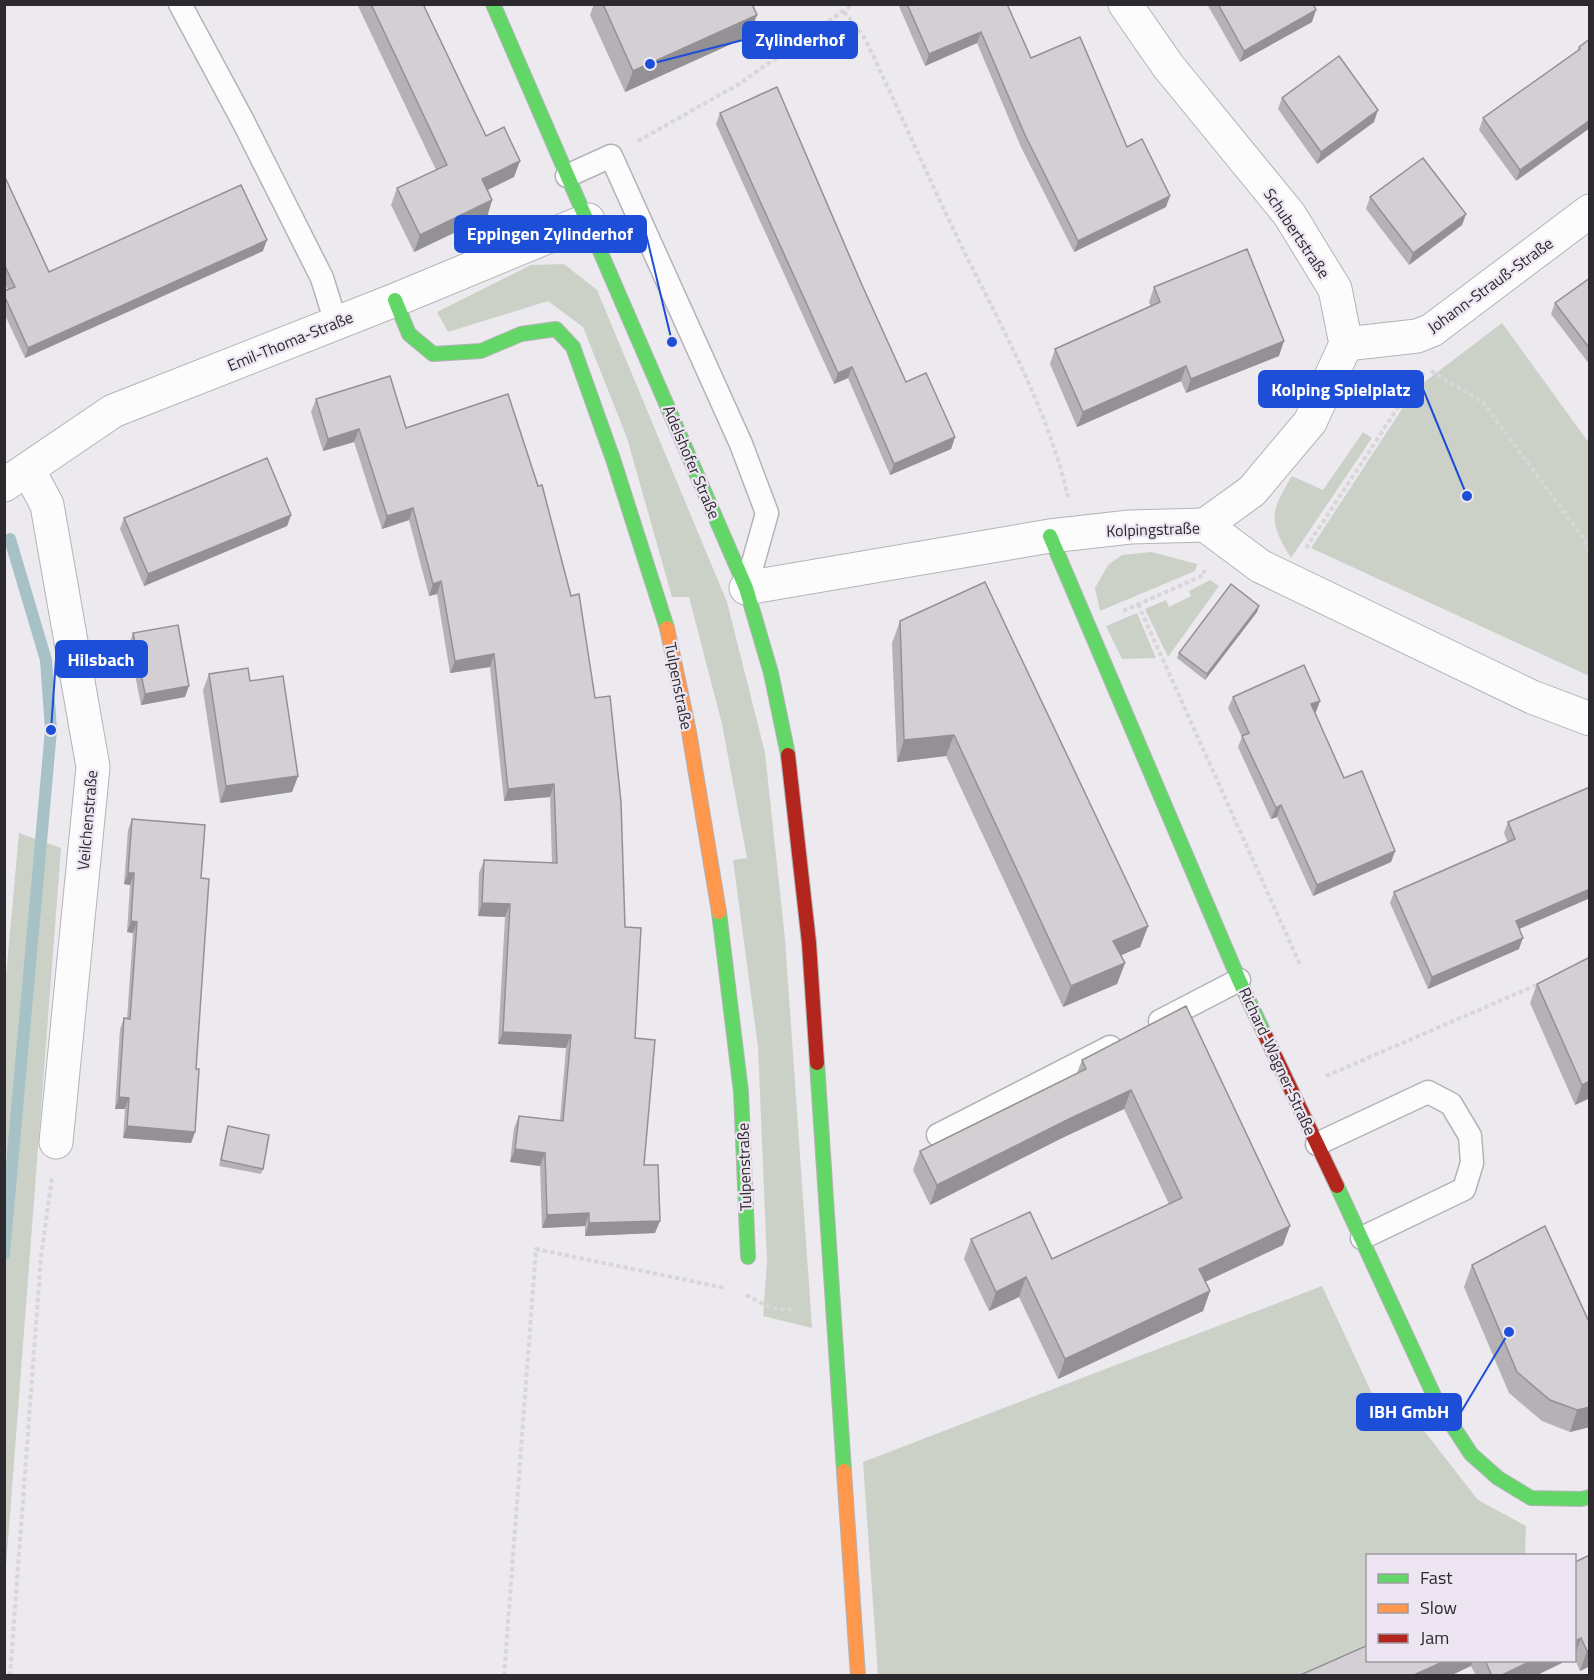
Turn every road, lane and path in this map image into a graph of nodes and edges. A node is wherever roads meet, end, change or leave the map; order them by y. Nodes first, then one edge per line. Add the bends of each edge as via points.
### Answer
1 (180, 4) edge
2 (493, 4) edge
3 (853, 4) edge
4 (1125, 4) edge
5 (844, 12) junction
6 (611, 156) junction
7 (567, 176) junction
8 (1590, 211) edge
9 (588, 220) junction
10 (395, 300) junction
11 (336, 323) junction
12 (1346, 344) junction
13 (16, 477) edge
14 (1205, 525) junction
15 (1063, 534) junction
16 (1590, 555) edge
17 (1286, 579) junction
18 (746, 588) junction
19 (1138, 604) junction
20 (1089, 627) junction
21 (1590, 719) edge
22 (1301, 967) dead end
23 (1239, 980) junction
24 (1547, 980) edge
25 (1292, 1092) junction
26 (938, 1135) dead end
27 (56, 1142) joint
28 (1317, 1144) junction
29 (1362, 1238) junction
30 (748, 1257) dead end
31 (727, 1288) dead end
32 (738, 1290) dead end
33 (835, 1313) junction
34 (1590, 1497) edge
35 (10, 1676) edge
36 (504, 1676) edge
37 (858, 1676) edge

1 - 11 lane via 322,278
2 - 7 street, Adelshofer Straße
3 - 5 path
4 - 12 street, Schubertstraße via 1168,66 1289,214 1335,289
5 - 6 path via 739,84
5 - 15 path via 864,37 1030,386 1064,478
6 - 7 lane
6 - 18 lane via 741,444 767,513
7 - 9 street, Adelshofer Straße
8 - 12 street, Johann-Strauß-Straße via 1432,330 1417,336
9 - 10 street, Emil-Thoma-Straße
9 - 18 street, Adelshofer Straße
10 - 11 street, Emil-Thoma-Straße
10 - 30 street, Tulpenstraße via 409,334 433,354 481,351 520,334 556,329 573,347 670,638 689,732 721,921 741,1092
11 - 13 street, Emil-Thoma-Straße via 113,411
12 - 14 street via 1310,422 1252,491
13 - 27 street, Veilchenstraße via 47,505 93,767
14 - 15 street, Kolpingstraße
14 - 17 street, Kolpingstraße via 1260,566
14 - 19 path via 1204,575
15 - 18 street, Kolpingstraße
15 - 20 street, Richard-Wagner-Straße
16 - 17 path via 1586,543 1483,402 1428,369 1412,386
17 - 21 street, Kolpingstraße via 1532,697
18 - 33 street, Adelshofer Straße via 771,673 787,748 809,943
19 - 20 path
19 - 22 path
20 - 23 street, Richard-Wagner-Straße
23 - 25 street, Richard-Wagner-Straße
23 - 26 lane
24 - 25 path
25 - 28 street, Richard-Wagner-Straße
27 - 35 path via 41,1257
28 - 29 street, Richard-Wagner-Straße
28 - 29 lane via 1428,1092 1451,1104 1470,1136 1472,1162 1464,1189
29 - 34 street, Richard-Wagner-Straße via 1437,1402 1471,1455 1498,1478 1532,1498
31 - 36 path via 536,1249
32 - 33 path via 771,1308
33 - 37 street, Adelshofer Straße

